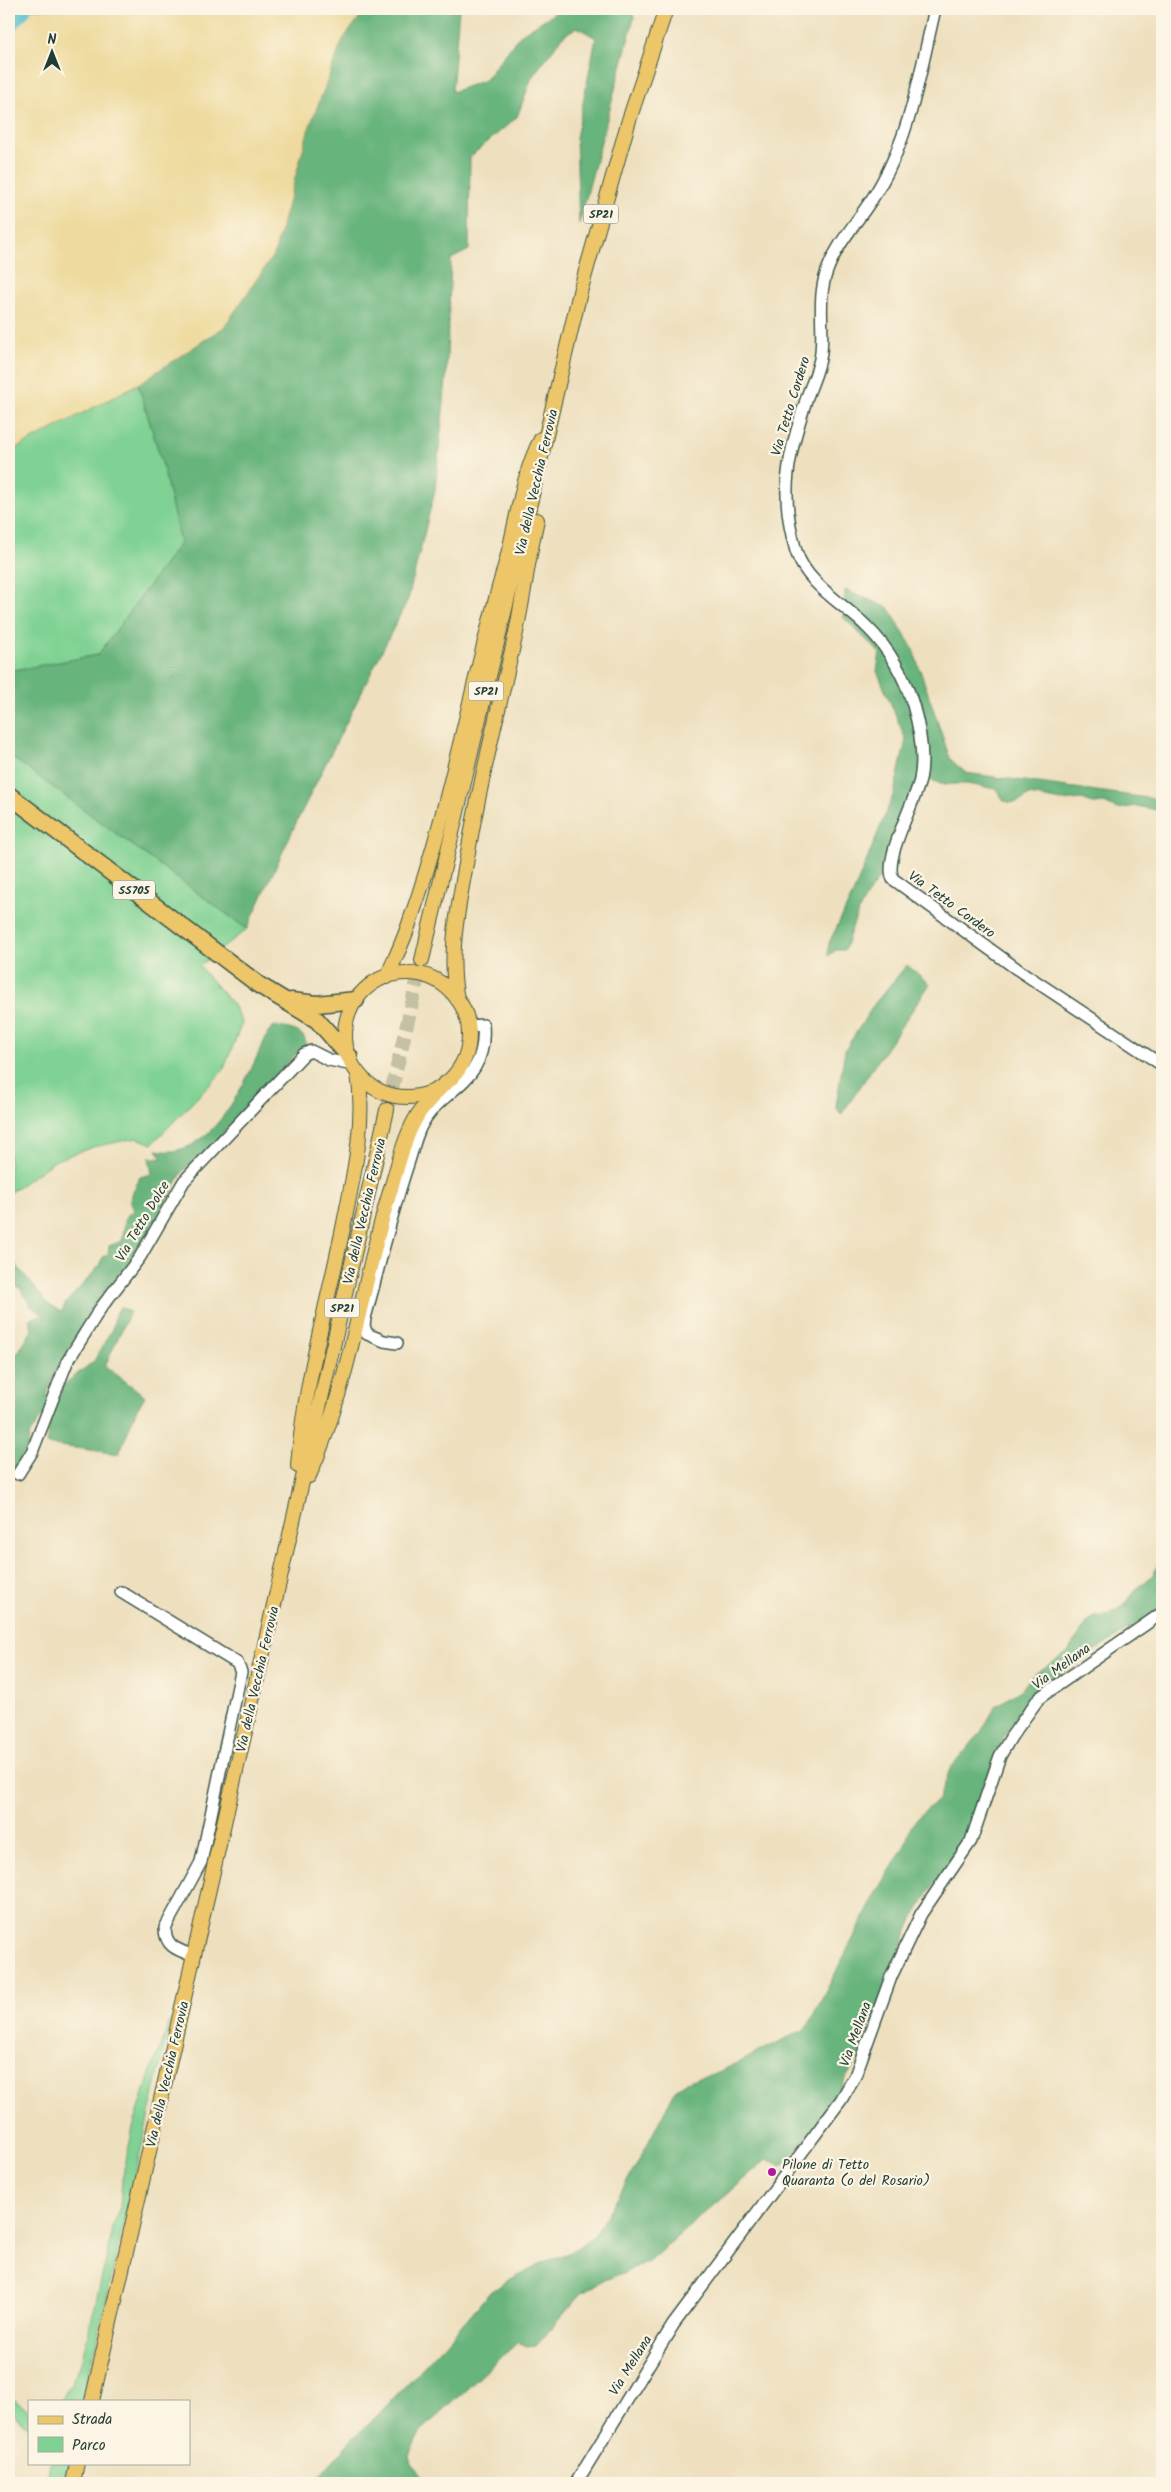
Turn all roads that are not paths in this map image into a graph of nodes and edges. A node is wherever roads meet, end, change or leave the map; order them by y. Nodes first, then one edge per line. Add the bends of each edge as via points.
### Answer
1 (666, 9) edge
2 (935, 9) edge
3 (550, 423) junction
4 (9, 795) edge
5 (422, 960) tunnel mouth
6 (387, 976) junction
7 (280, 999) junction
8 (356, 1000) junction
9 (457, 1000) junction
10 (468, 1026) junction
11 (353, 1065) junction
12 (1162, 1065) edge
13 (444, 1084) junction
14 (387, 1110) tunnel mouth
15 (397, 1344) dead end
16 (18, 1474) dead end
17 (296, 1506) junction
18 (121, 1592) dead end
19 (1162, 1613) edge
20 (194, 1956) junction
21 (92, 2400) edge
22 (77, 2464) edge
23 (73, 2483) edge
24 (576, 2483) edge

1 - 3 main road, Via della Vecchia Ferrovia / SP21 via 597,228
2 - 12 street, Via Tetto Cordero via 899,148 880,187 827,270 822,293 821,353 793,440 786,475 793,540 797,555 813,579 868,627 886,650 913,703 921,737 920,780 892,858 889,872 893,880 1017,969
3 - 5 main road, Via della Vecchia Ferrovia / SP21
3 - 6 main road via 531,458 440,825 410,923
3 - 9 main road via 549,463 526,565 518,625 462,883 454,936 453,969
4 - 7 highway, SS705
6 - 8 main road via 372,984
6 - 9 main road via 406,973 426,976 443,985
7 - 8 highway, SS705 via 308,1004
7 - 11 highway, SS705 via 317,1020
8 - 11 main road via 345,1027
9 - 10 main road
10 - 13 main road via 466,1054 457,1071
10 - 15 street via 483,1025 480,1053 464,1082 436,1105 420,1128 399,1190 365,1318 367,1334
11 - 13 main road via 380,1091 399,1096 418,1096
11 - 16 street, Via Tetto Dolce via 329,1060 311,1051 304,1054 184,1181 140,1257 100,1309 67,1362 32,1452
11 - 17 main road via 362,1100 358,1146 338,1257 304,1410
13 - 17 main road via 421,1110 399,1162 324,1444
14 - 17 main road, Via della Vecchia Ferrovia / SP21
17 - 20 main road, Via della Vecchia Ferrovia
18 - 20 street via 237,1663 241,1672 201,1862 165,1928 170,1946
19 - 24 street, Via Mellana via 1039,1698 1011,1737 1000,1756 971,1841 921,1914 891,1977 855,2076 841,2100 673,2325
20 - 21 main road, Via della Vecchia Ferrovia
22 - 23 main road

